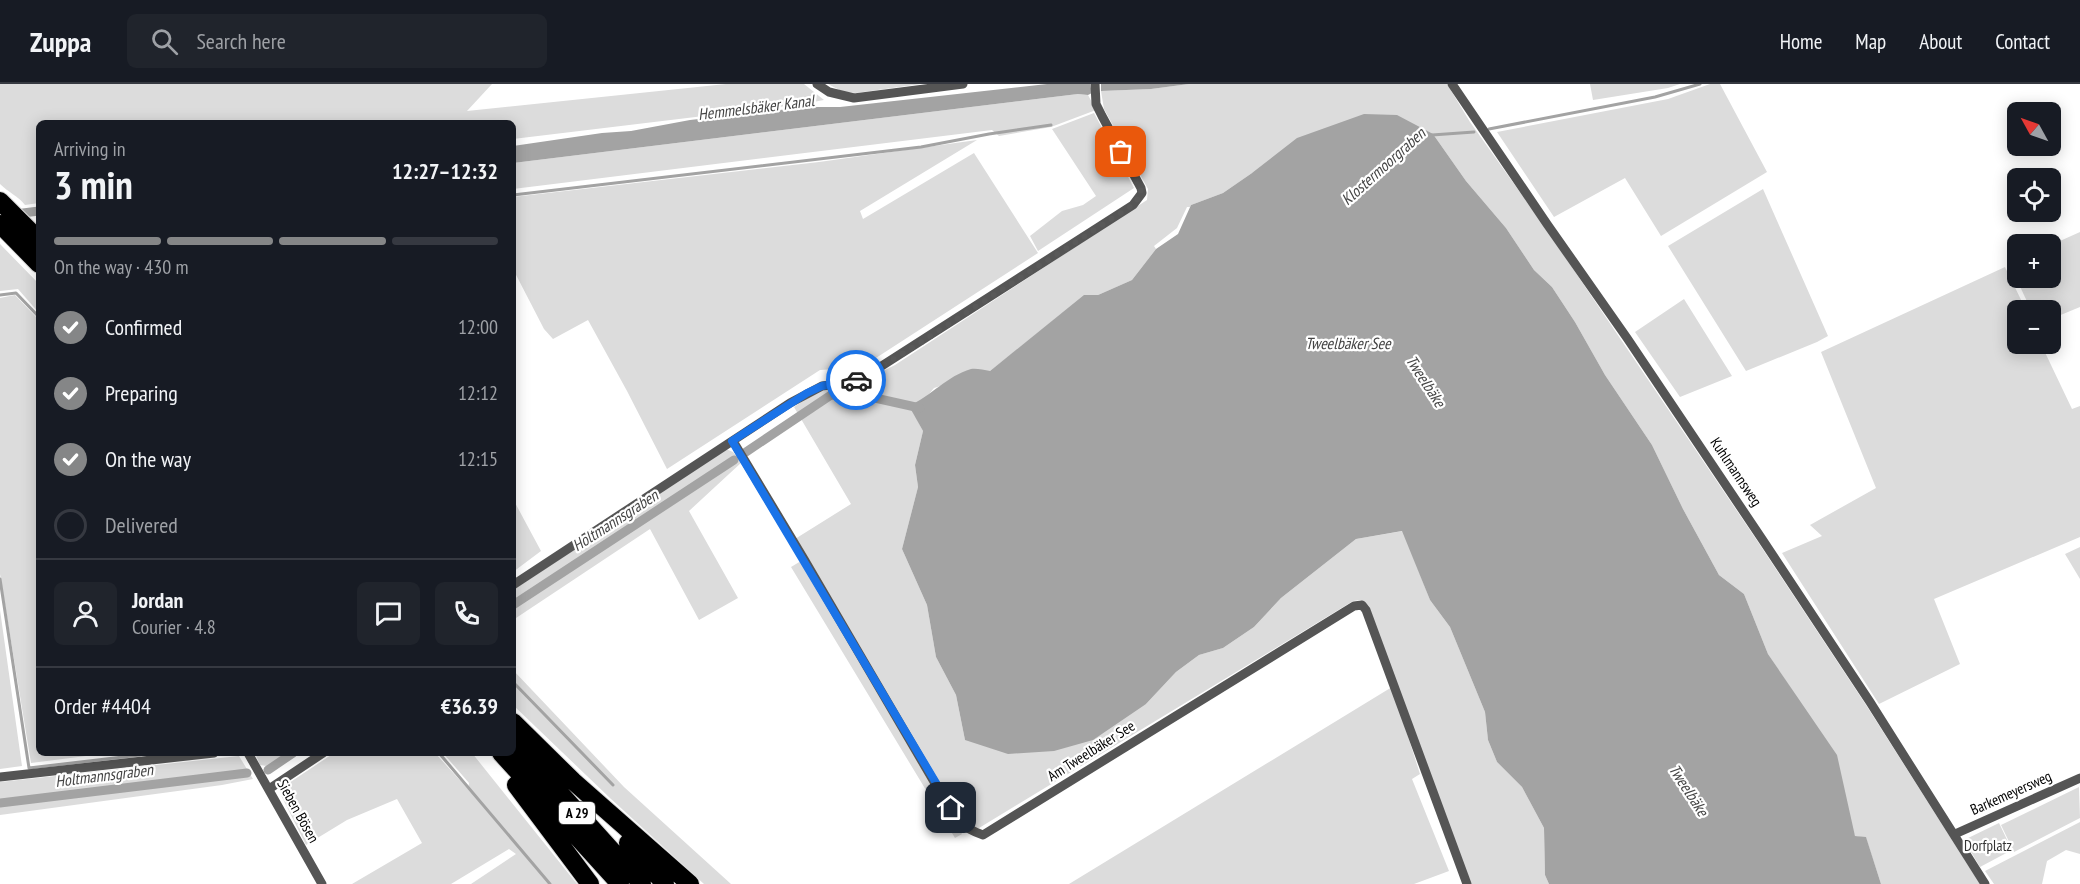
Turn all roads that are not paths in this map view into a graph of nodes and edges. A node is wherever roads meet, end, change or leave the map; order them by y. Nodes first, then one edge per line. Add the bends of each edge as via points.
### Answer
1 (817, 84) edge
2 (963, 84) edge
3 (1095, 84) edge
4 (1452, 84) edge
5 (0, 201) edge
6 (0, 224) edge
7 (32, 245) edge
8 (732, 441) junction
9 (516, 583) edge
10 (516, 725) edge
11 (516, 744) edge
12 (187, 756) edge
13 (250, 756) edge
14 (318, 756) edge
15 (494, 756) edge
16 (504, 756) edge
17 (0, 777) edge
18 (2080, 778) edge
19 (573, 781) junction
20 (269, 789) junction
21 (1954, 834) junction
22 (560, 843) junction
23 (322, 884) edge
24 (590, 884) edge
25 (597, 884) edge
26 (620, 884) edge
27 (642, 884) edge
28 (665, 884) edge
29 (690, 884) edge
30 (1467, 884) edge
31 (1985, 884) edge

1 - 2 street via 829,92 854,98
3 - 8 street via 1096,104 1141,188 1142,193 1133,205 866,376 814,389
4 - 21 street, Kuhlmannsweg via 1757,531
5 - 7 highway
6 - 7 highway
8 - 9 street
8 - 30 street, Am Tweelbäker See via 940,792 967,830 983,835 1354,606 1362,605
10 - 19 highway
11 - 27 highway, A 29
12 - 17 street
13 - 20 street, Sieben Bösen
14 - 20 street
15 - 22 highway
16 - 26 highway, A 29
18 - 21 street, Barkemeyersweg
19 - 28 highway
19 - 29 highway
20 - 23 street, Sieben Bösen
21 - 31 street, Kuhlmannsweg
22 - 24 highway
22 - 25 highway

